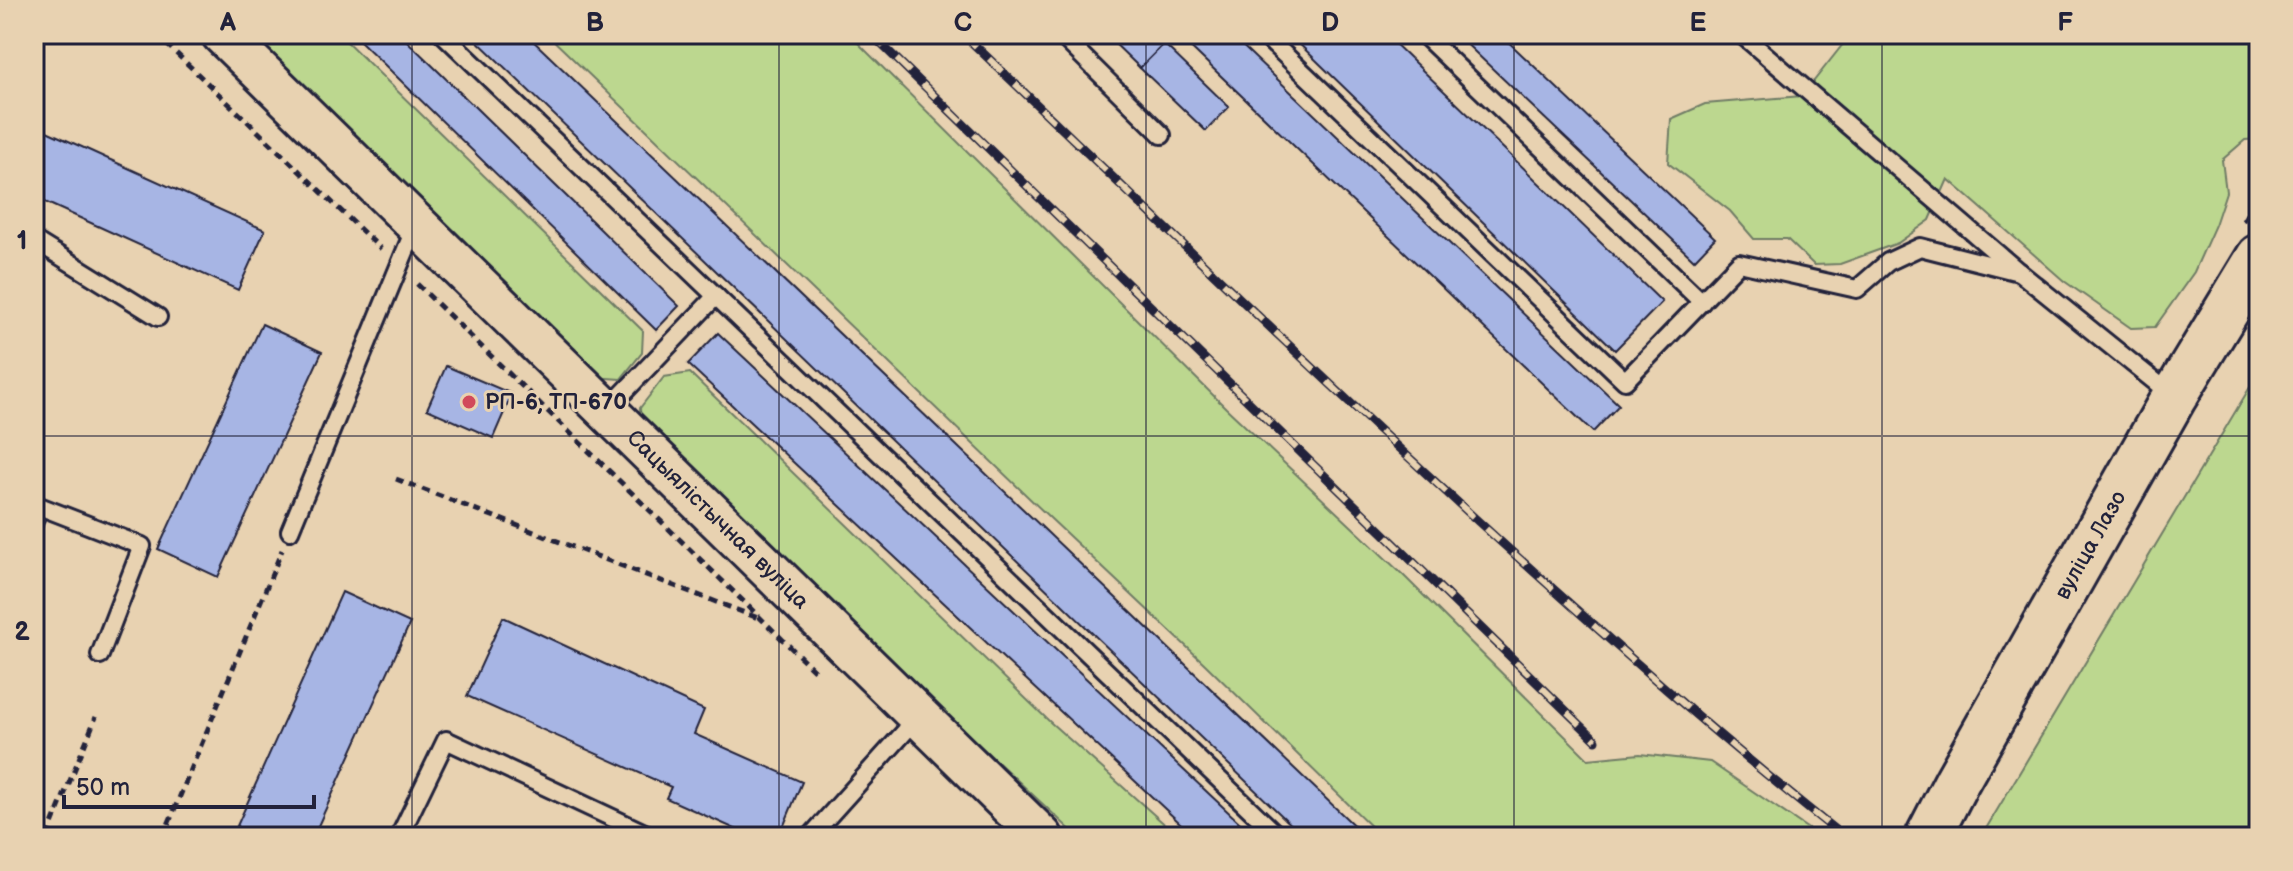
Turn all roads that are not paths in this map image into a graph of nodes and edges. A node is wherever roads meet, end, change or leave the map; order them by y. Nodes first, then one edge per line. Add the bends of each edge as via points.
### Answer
1 (222, 34) edge
2 (443, 34) edge
3 (1060, 34) edge
4 (1263, 34) edge
5 (1423, 34) edge
6 (1741, 34) edge
7 (1162, 135) dead end
8 (417, 224) junction
9 (34, 240) edge
10 (2259, 257) edge
11 (2019, 272) junction
12 (716, 296) junction
13 (1702, 302) junction
14 (158, 317) dead end
15 (2174, 397) junction
16 (607, 410) junction
17 (34, 504) edge
18 (290, 531) road end
19 (100, 655) dead end
20 (920, 715) junction
21 (399, 837) edge
22 (653, 837) edge
23 (810, 837) edge
24 (1042, 837) edge
25 (1279, 837) edge
26 (1928, 837) edge

1 - 8 street, Сацыялістычная вуліца
2 - 12 lane
3 - 7 lane
4 - 13 lane via 1625,381
5 - 13 lane
6 - 11 lane
8 - 16 street, Сацыялістычная вуліца
8 - 18 lane
9 - 14 lane
10 - 15 main road, вуліца Лазо
11 - 13 lane via 1920,247 1888,262 1857,289 1739,263
11 - 15 lane
12 - 16 lane
12 - 25 lane
15 - 26 main road, вуліца Лазо
16 - 20 street, Сацыялістычная вуліца
17 - 19 lane via 142,546
20 - 23 lane
20 - 24 street, Сацыялістычная вуліца
21 - 22 lane via 446,740

